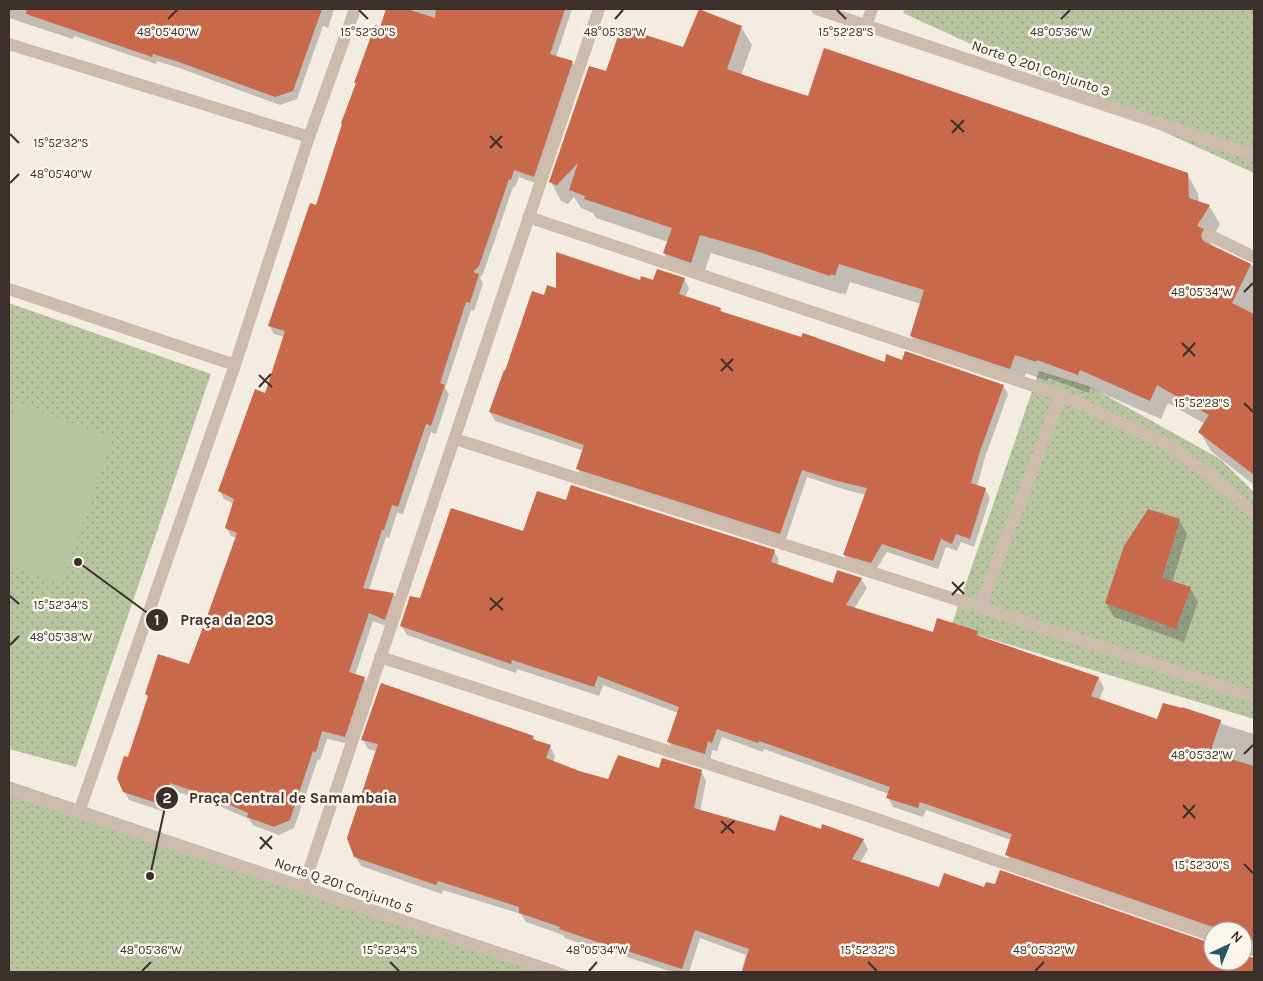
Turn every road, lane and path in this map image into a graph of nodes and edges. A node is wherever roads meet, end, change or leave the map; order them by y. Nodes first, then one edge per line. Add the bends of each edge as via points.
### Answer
1 (355, 9) edge
2 (599, 9) edge
3 (817, 9) edge
4 (872, 9) edge
5 (866, 25) junction
6 (9, 44) edge
7 (308, 137) junction
8 (1254, 155) edge
9 (528, 217) junction
10 (1208, 235) dead end
11 (1254, 257) edge
12 (9, 289) edge
13 (235, 365) junction
14 (1061, 395) junction
15 (455, 439) junction
16 (1254, 514) edge
17 (980, 607) junction
18 (380, 657) junction
19 (1254, 697) edge
20 (9, 789) edge
21 (79, 812) junction
22 (303, 888) junction
23 (1203, 933) edge
24 (556, 972) edge

1 - 7 street
2 - 9 street
3 - 5 street, Norte Q 201 Conjunto 3
4 - 5 street
5 - 8 street, Norte Q 201 Conjunto 3
6 - 7 street
7 - 13 street
9 - 14 street
9 - 15 street
10 - 11 street
12 - 13 street
13 - 21 street
14 - 16 street via 1168,445 1214,478
14 - 17 street
15 - 17 street
15 - 18 street
17 - 19 street
18 - 22 street
18 - 23 street via 874,818
20 - 21 street, Norte Q 201 Conjunto 5
21 - 22 street, Norte Q 201 Conjunto 5
22 - 24 street, Norte Q 201 Conjunto 5

